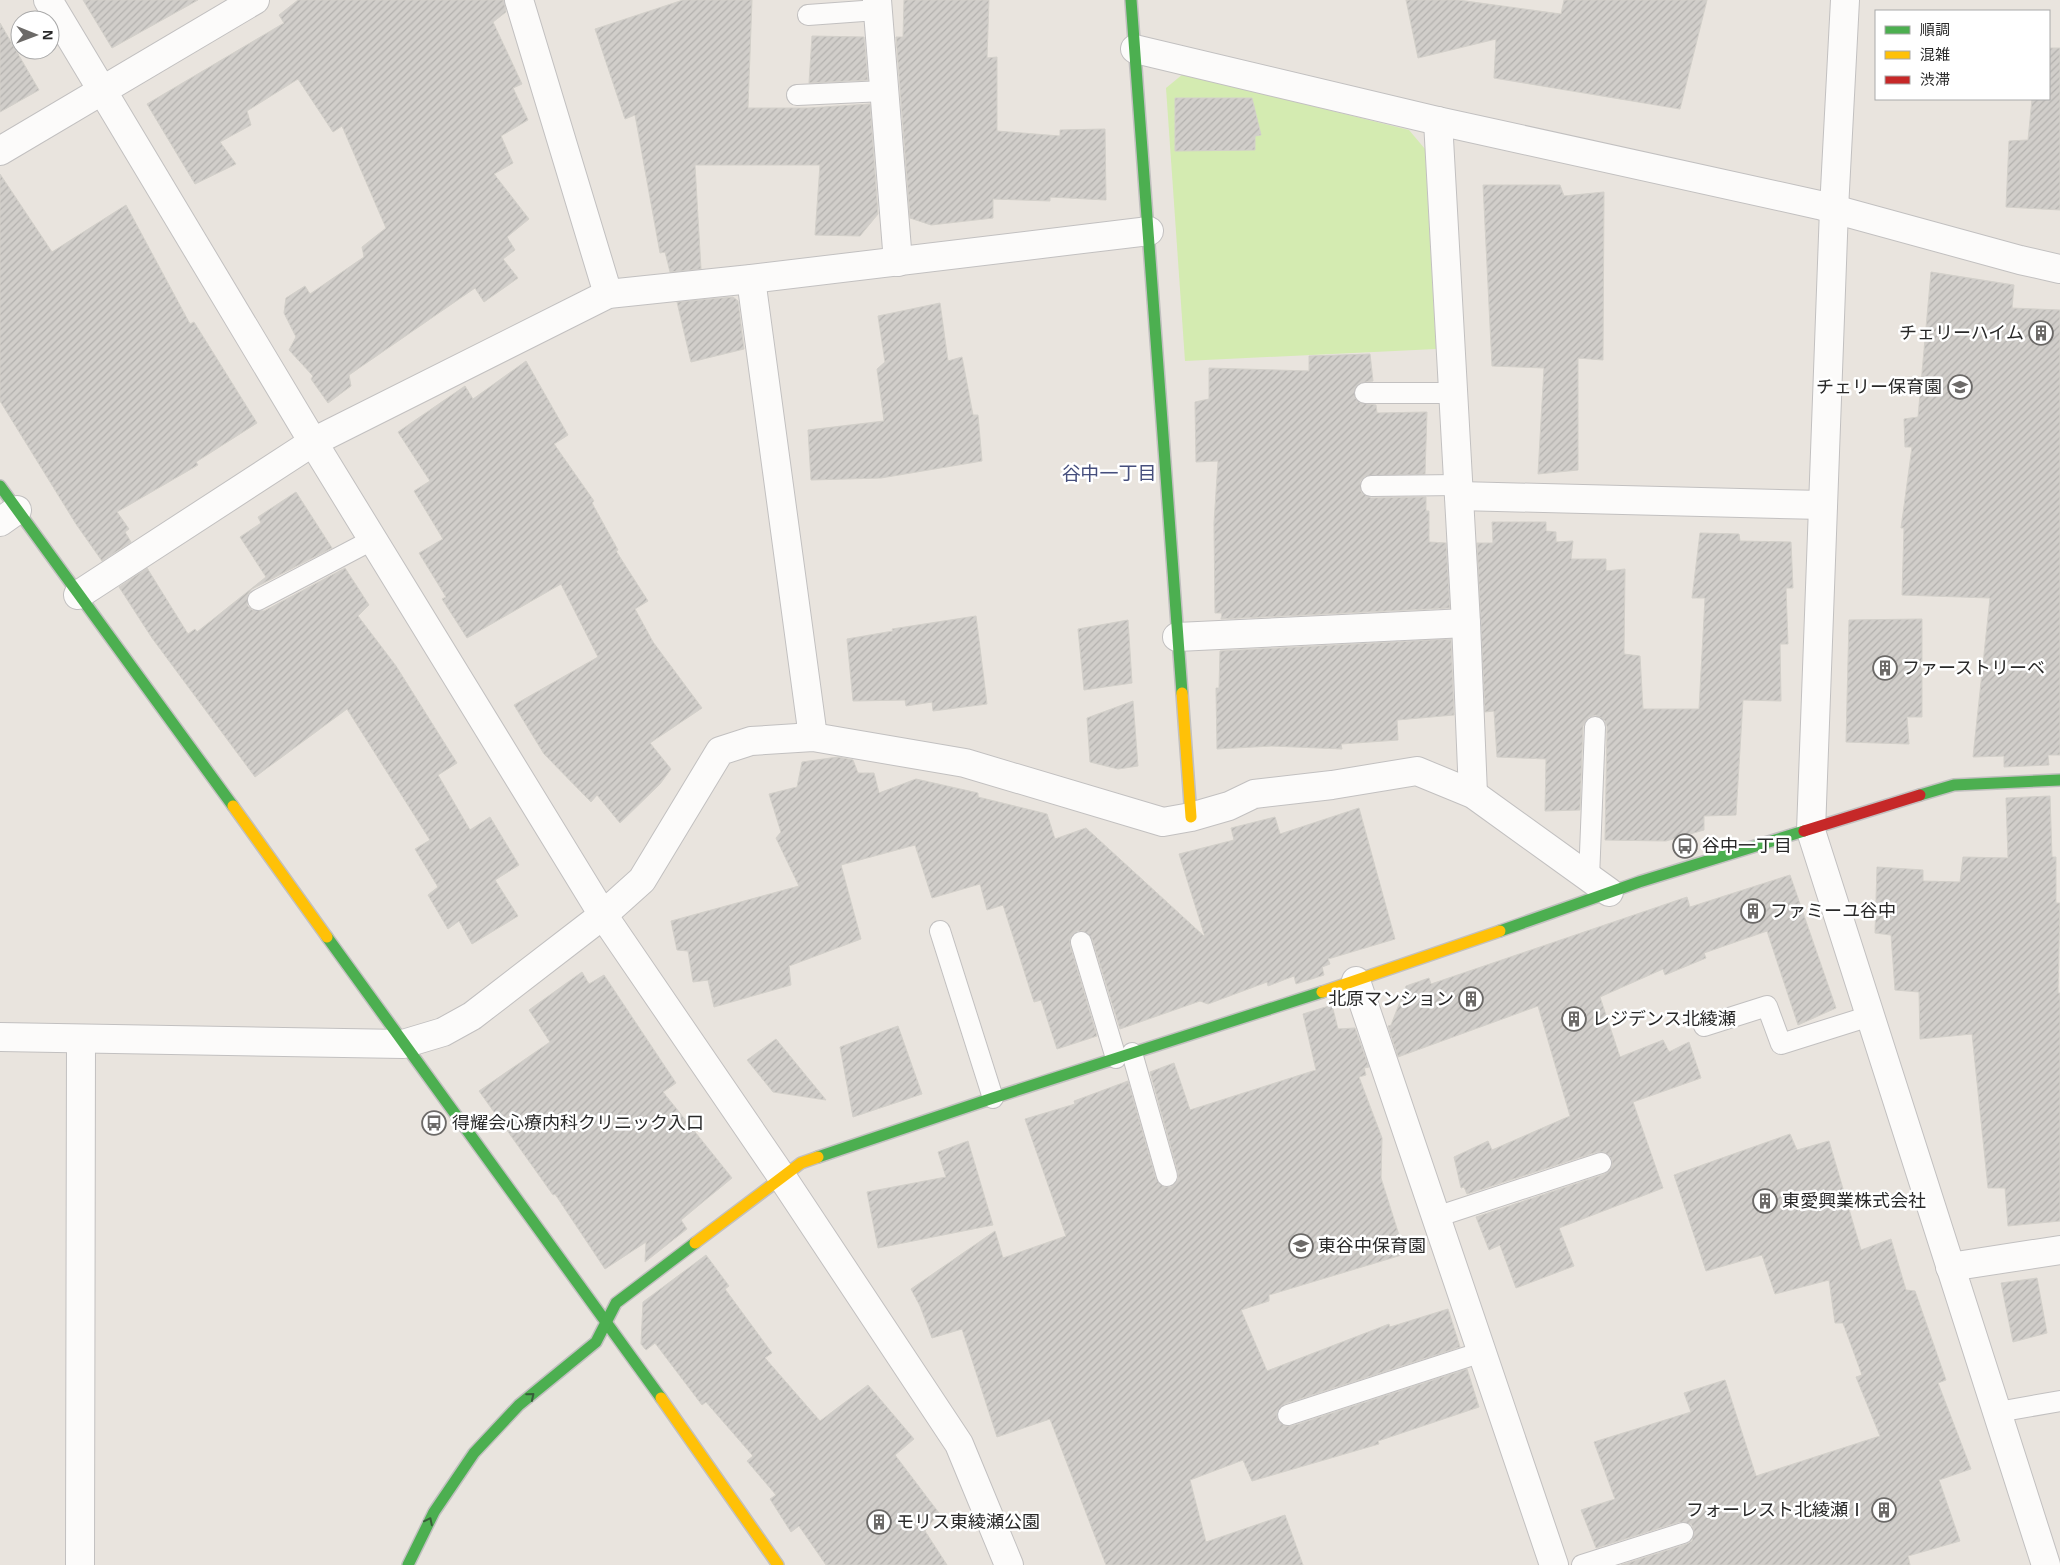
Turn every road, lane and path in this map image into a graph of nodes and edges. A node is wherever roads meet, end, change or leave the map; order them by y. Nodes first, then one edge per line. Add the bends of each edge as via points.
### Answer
1 (48, 0) edge
2 (256, 0) edge
3 (519, 0) edge
4 (1131, 0) edge
5 (1845, 0) edge
6 (877, 5) edge
7 (808, 15) dead end
8 (1135, 49) junction
9 (103, 90) junction
10 (884, 91) junction
11 (797, 96) dead end
12 (1438, 121) junction
13 (0, 151) edge
14 (1834, 209) junction
15 (1149, 231) junction
16 (898, 262) junction
17 (2060, 269) edge
18 (752, 279) junction
19 (608, 294) junction
20 (1365, 393) dead end
21 (1453, 393) junction
22 (312, 442) junction
23 (0, 486) edge
24 (1371, 486) dead end
25 (1459, 490) junction
26 (1823, 505) junction
27 (9, 516) edge
28 (372, 540) junction
29 (78, 595) junction
30 (258, 600) dead end
31 (1466, 624) junction
32 (1177, 637) junction
33 (1595, 727) dead end
34 (813, 737) junction
35 (2060, 780) edge
36 (1473, 794) junction
37 (1192, 818) junction
38 (1811, 831) junction
39 (1599, 885) junction
40 (602, 915) junction
41 (940, 931) dead end
42 (1081, 942) dead end
43 (1356, 981) junction
44 (1870, 1016) junction
45 (1704, 1026) dead end
46 (0, 1037) edge
47 (81, 1039) junction
48 (403, 1044) junction
49 (1124, 1056) junction
50 (993, 1098) junction
51 (1601, 1163) dead end
52 (782, 1176) junction
53 (1167, 1176) dead end
54 (1436, 1216) junction
55 (2060, 1250) edge
56 (1950, 1267) junction
57 (606, 1321) junction
58 (1482, 1352) junction
59 (2060, 1401) edge
60 (1998, 1412) junction
61 (1288, 1415) dead end
62 (1683, 1532) dead end
63 (80, 1565) edge
64 (408, 1565) edge
65 (778, 1565) edge
66 (1009, 1565) edge
67 (1554, 1565) edge
68 (1582, 1565) edge
69 (2046, 1565) edge

1 - 9 street
2 - 9 street
3 - 19 street
4 - 8 street
5 - 14 street
6 - 7 lane
6 - 10 street
8 - 12 street
8 - 15 street
9 - 13 street
9 - 22 street
10 - 11 lane
10 - 16 street
12 - 14 street
12 - 21 street
14 - 17 street
14 - 26 street
15 - 16 street
15 - 32 street
16 - 18 street
18 - 19 street
18 - 34 street
19 - 22 street
20 - 21 lane
21 - 25 street
22 - 28 street
22 - 29 street
23 - 27 street
24 - 25 lane
25 - 26 street
25 - 31 street
26 - 38 street
27 - 29 street
28 - 30 lane
28 - 40 street
29 - 48 street
31 - 32 street
31 - 36 street
32 - 37 street
33 - 39 lane
34 - 37 street via 965,763 1163,822
34 - 40 street via 751,741 720,751 642,880
35 - 38 street via 1954,785
36 - 37 street via 1417,771 1254,794
36 - 39 street
38 - 39 street
38 - 44 street
39 - 43 street
40 - 48 street via 472,1016 443,1032
40 - 52 street
41 - 50 lane
42 - 49 lane
43 - 49 street
43 - 54 street
44 - 45 lane via 1781,1044 1767,1006
44 - 56 street
46 - 47 street
47 - 48 street
47 - 63 street
48 - 57 street
49 - 50 street
49 - 53 lane
50 - 52 street via 801,1163
51 - 54 lane
52 - 57 street via 616,1303
52 - 66 street via 959,1444
54 - 58 street
55 - 56 street
56 - 60 street
64 -> 57 street via 434,1512 474,1452 519,1405 596,1342
57 - 65 street
58 - 61 lane
58 - 67 street
59 - 60 lane
60 - 69 street
62 - 68 lane

